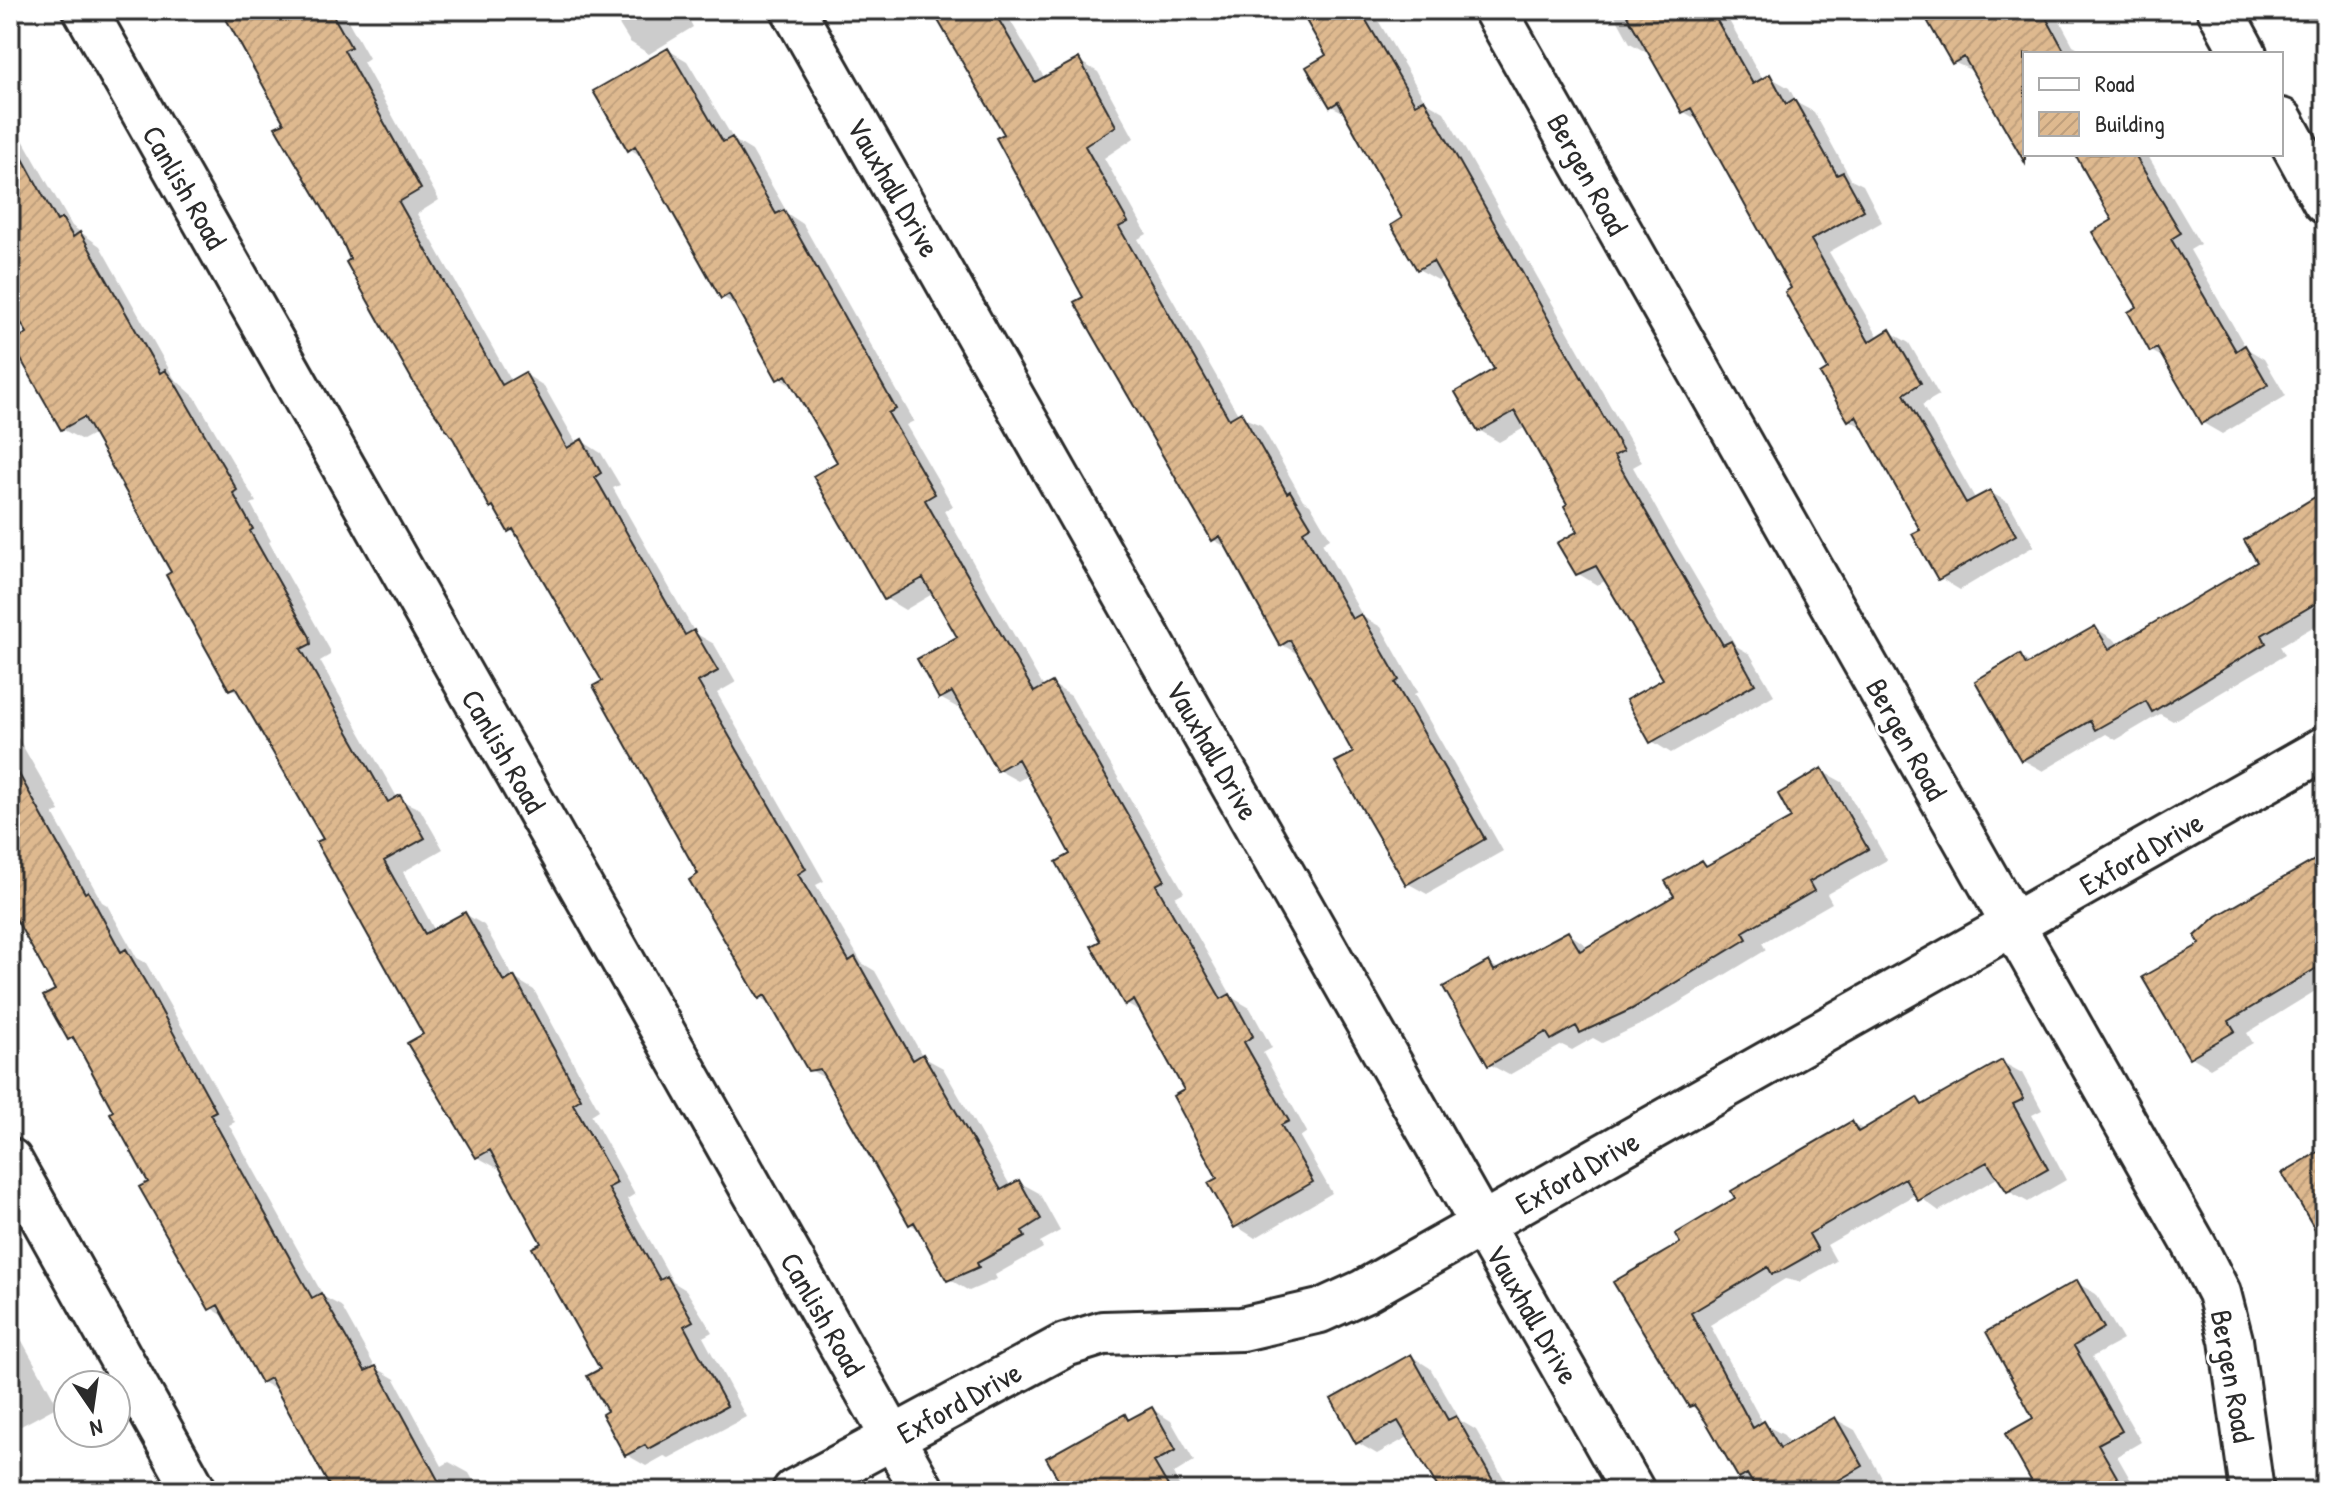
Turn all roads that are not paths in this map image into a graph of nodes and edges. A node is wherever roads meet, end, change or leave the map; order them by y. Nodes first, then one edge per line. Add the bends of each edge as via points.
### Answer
1 (85, 10) edge
2 (793, 10) edge
3 (1495, 10) edge
4 (2220, 10) edge
5 (2243, 52) edge
6 (2283, 125) edge
7 (2325, 201) edge
8 (2325, 748) edge
9 (2013, 926) junction
10 (10, 1160) edge
11 (1483, 1226) junction
12 (893, 1438) junction
13 (195, 1491) edge
14 (794, 1491) edge
15 (923, 1491) edge
16 (1633, 1491) edge
17 (2252, 1491) edge

1 - 12 street, Canlish Road
2 - 11 street, Vauxhall Drive
3 - 9 street, Bergen Road
4 - 5 main road
6 - 7 main road
8 - 9 street, Exford Drive
9 - 11 street, Exford Drive
9 - 17 street, Bergen Road via 2219,1293 2231,1340
10 - 13 street
11 - 12 street, Exford Drive via 1364,1291 1294,1318 1242,1329 1103,1333 1065,1345
11 - 16 street, Vauxhall Drive
12 - 14 street, Exford Drive
12 - 15 street, Canlish Road

